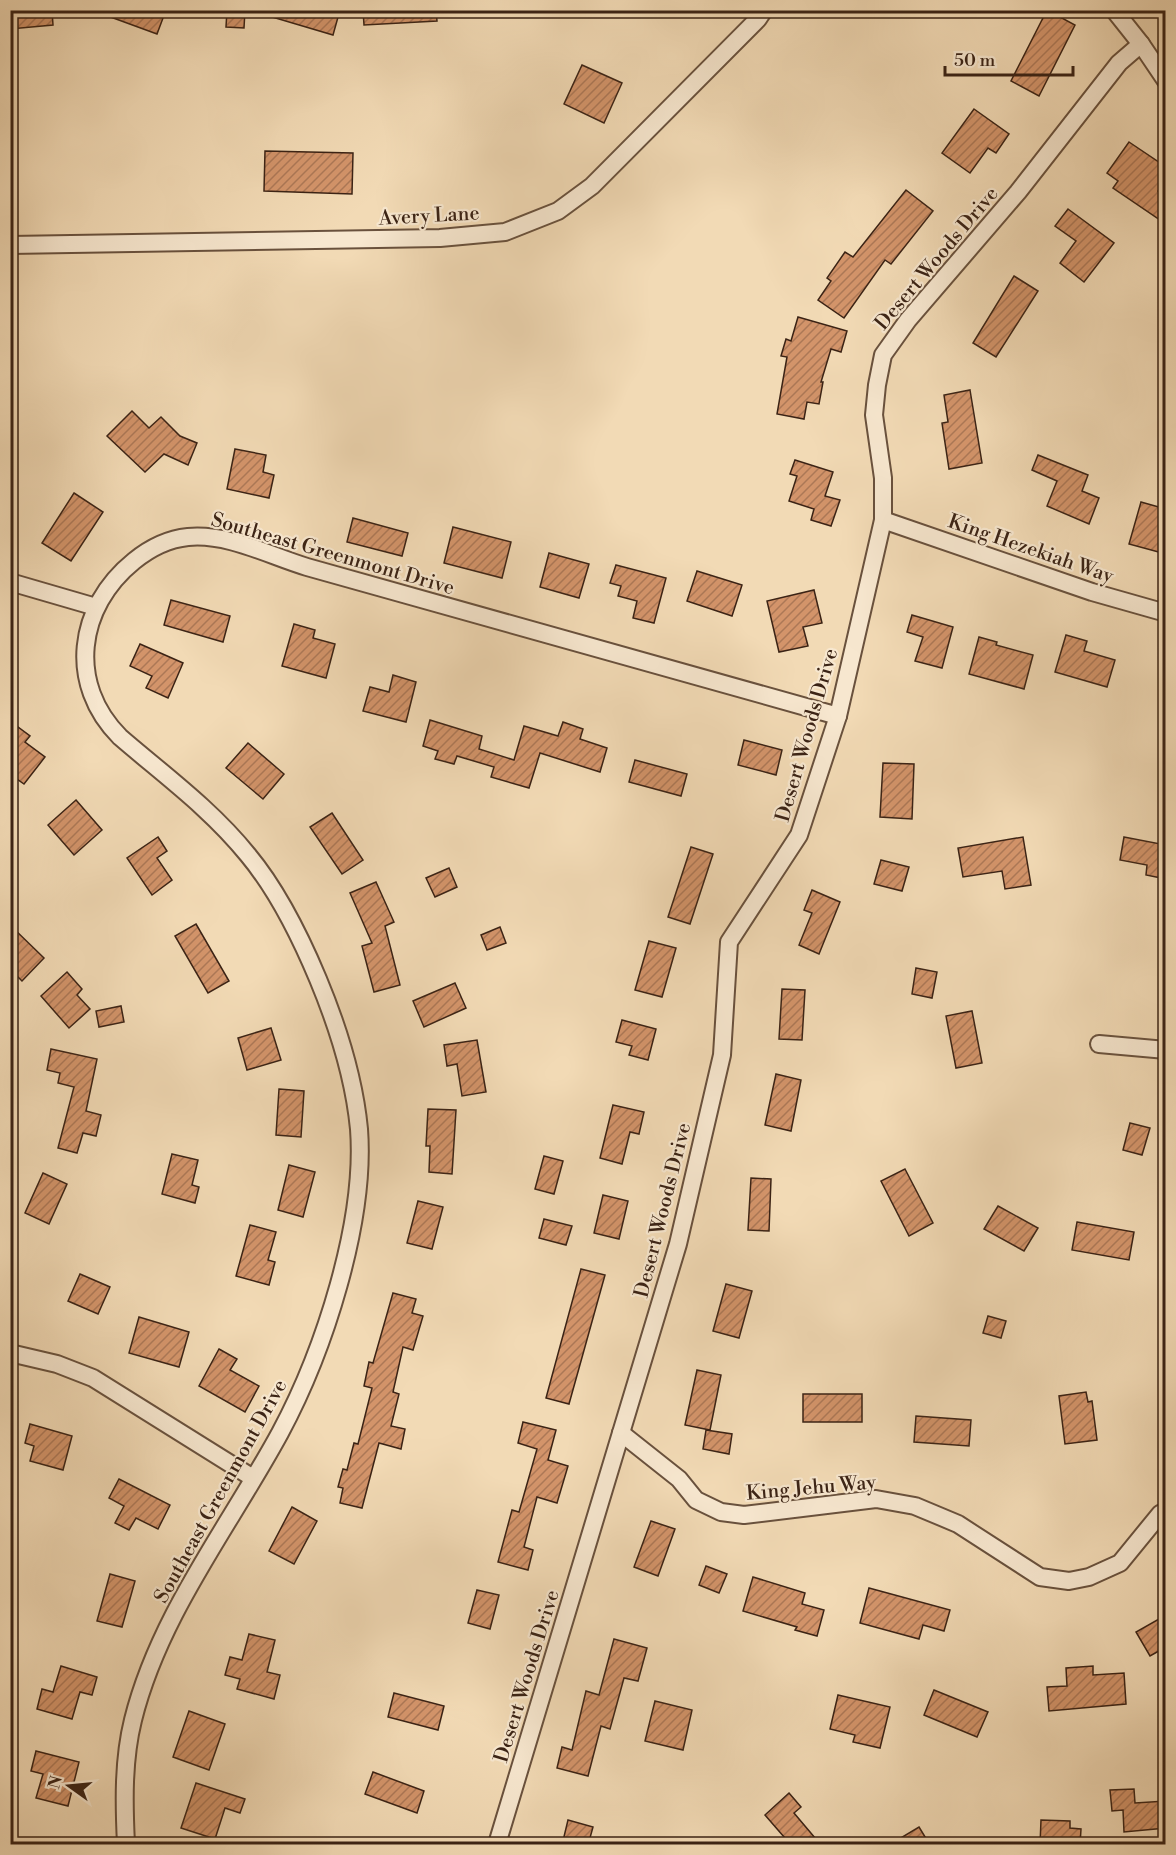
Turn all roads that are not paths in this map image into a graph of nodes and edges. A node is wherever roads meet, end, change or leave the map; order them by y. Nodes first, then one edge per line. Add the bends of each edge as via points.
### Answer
1 (764, 10) edge
2 (1114, 10) edge
3 (1141, 44) junction
4 (1166, 81) edge
5 (10, 245) edge
6 (884, 520) junction
7 (10, 582) edge
8 (96, 607) junction
9 (1166, 613) edge
10 (838, 716) junction
11 (1099, 1044) dead end
12 (1166, 1050) edge
13 (10, 1353) edge
14 (621, 1433) junction
15 (253, 1478) junction
16 (1166, 1511) edge
17 (126, 1845) edge
18 (497, 1845) edge

1 - 5 street, Avery Lane via 592,186 558,211 506,232 440,238
2 - 3 street
3 - 4 street
3 - 6 street, Desert Woods Drive via 1119,63 1018,192 908,320 884,356 874,415
6 - 9 street, King Hezekiah Way via 1092,592
6 - 10 street, Desert Woods Drive
7 - 8 street
8 - 10 street, Southeast Greenmont Drive via 118,575 151,549 174,539 213,538
8 - 15 street, Southeast Greenmont Drive via 85,663 95,706 109,727 215,818 268,881 309,957 351,1073 359,1128 359,1182 339,1282 306,1380
10 - 14 street, Desert Woods Drive via 799,835 729,942 722,1055 678,1244
11 - 12 street
13 - 15 street via 57,1364 93,1378
14 - 16 street, King Jehu Way via 679,1479 696,1500 721,1512 744,1515 876,1499 915,1506 958,1524 1040,1576 1069,1581 1120,1563
14 - 18 street, Desert Woods Drive
15 - 17 street, Southeast Greenmont Drive via 187,1590 155,1655 132,1722 126,1776

